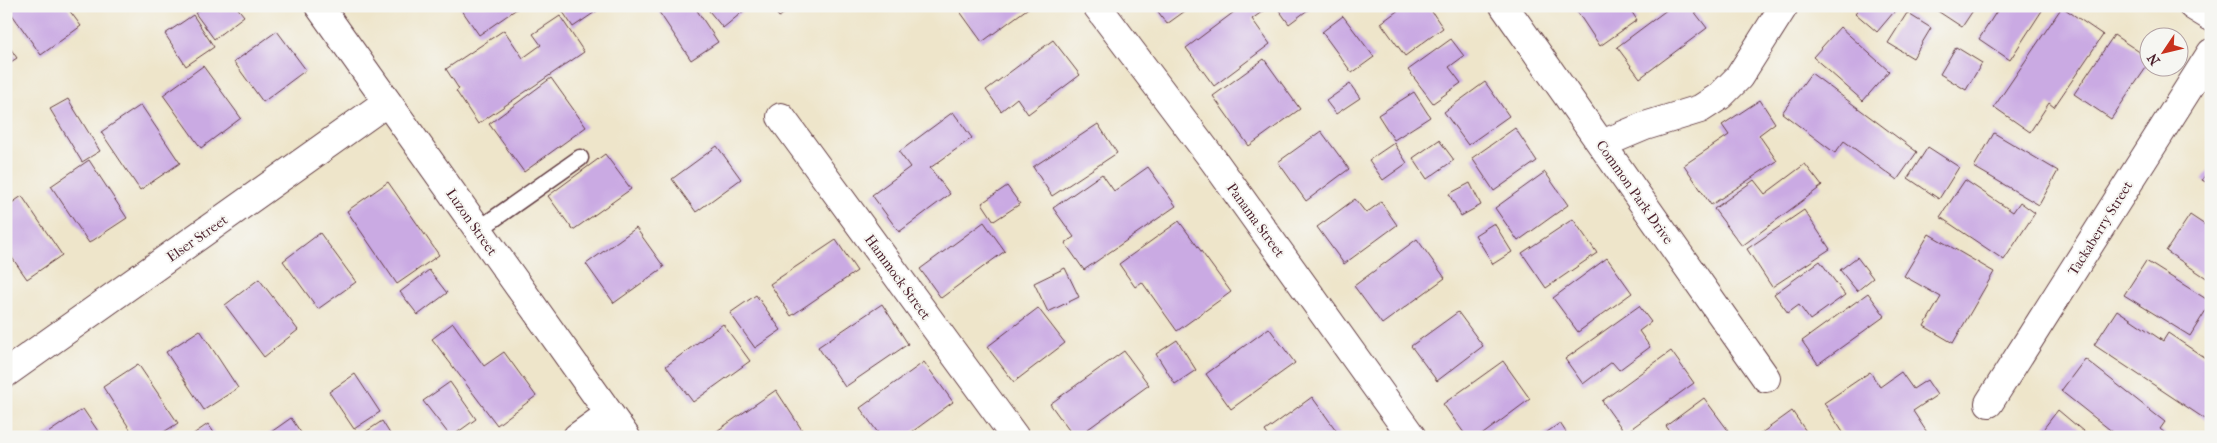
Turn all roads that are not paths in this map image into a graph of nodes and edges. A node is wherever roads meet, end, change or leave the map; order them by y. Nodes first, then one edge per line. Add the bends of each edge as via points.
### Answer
1 (1097, 6) edge
2 (1504, 6) edge
3 (1784, 6) edge
4 (2193, 6) edge
5 (328, 10) edge
6 (2211, 18) edge
7 (2211, 53) edge
8 (388, 102) junction
9 (782, 117) dead end
10 (1602, 144) junction
11 (580, 158) dead end
12 (478, 230) junction
13 (6, 373) edge
14 (1766, 378) dead end
15 (1989, 403) dead end
16 (609, 414) junction
17 (577, 437) edge
18 (626, 437) edge
19 (1015, 437) edge
20 (1412, 437) edge

1 - 20 street, Panama Street via 1214,161
2 - 10 street, Common Park Drive
3 - 10 street via 1739,77 1720,96 1700,109
4 - 6 street
5 - 8 street, Luzon Street
7 - 15 street, Tackaberry Street
8 - 12 street, Luzon Street
8 - 13 street, Elser Street
9 - 19 street, Hammock Street
10 - 14 street, Common Park Drive
11 - 12 lane
12 - 16 street, Luzon Street
16 - 17 street
16 - 18 street, Luzon Street

